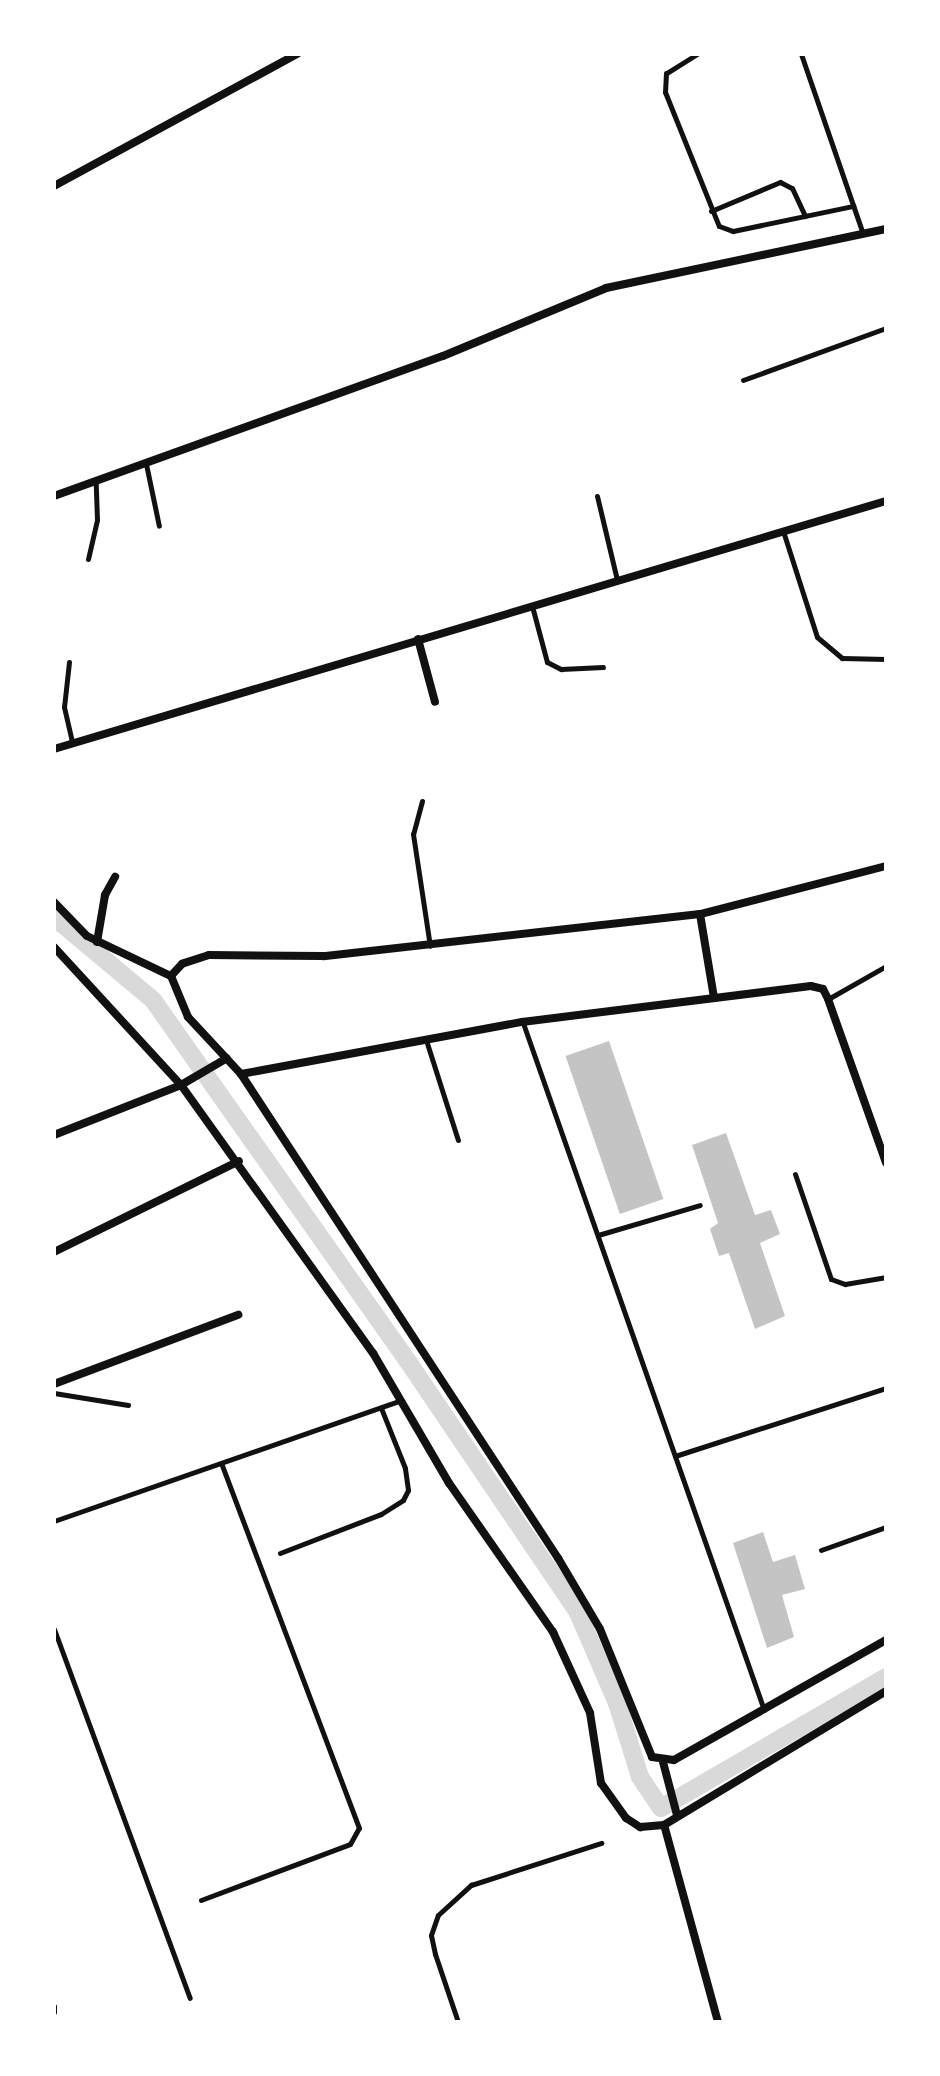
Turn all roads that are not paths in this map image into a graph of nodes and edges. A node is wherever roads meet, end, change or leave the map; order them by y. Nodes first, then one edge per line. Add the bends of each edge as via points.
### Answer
1 (297, 54) edge
2 (697, 54) edge
3 (801, 54) edge
4 (54, 186) edge
5 (853, 206) junction
6 (711, 211) junction
7 (805, 216) junction
8 (886, 229) edge
9 (863, 234) junction
10 (886, 328) edge
11 (743, 380) dead end
12 (146, 463) junction
13 (96, 481) junction
14 (54, 496) edge
15 (597, 496) dead end
16 (886, 501) edge
17 (159, 526) dead end
18 (783, 530) junction
19 (88, 559) dead end
20 (617, 580) junction
21 (532, 605) junction
22 (418, 639) junction
23 (886, 659) edge
24 (69, 662) dead end
25 (603, 667) dead end
26 (435, 702) dead end
27 (72, 743) junction
28 (54, 749) edge
29 (422, 801) dead end
30 (886, 866) edge
31 (115, 877) dead end
32 (54, 902) edge
33 (700, 914) junction
34 (97, 942) junction
35 (430, 946) junction
36 (54, 947) edge
37 (886, 966) edge
38 (171, 976) junction
39 (714, 998) junction
40 (828, 999) junction
41 (522, 1022) junction
42 (426, 1039) junction
43 (227, 1058) junction
44 (241, 1074) junction
45 (181, 1085) junction
46 (54, 1135) edge
47 (458, 1140) dead end
48 (239, 1161) junction
49 (886, 1163) edge
50 (795, 1174) dead end
51 (700, 1205) dead end
52 (598, 1235) junction
53 (54, 1252) edge
54 (886, 1277) edge
55 (238, 1315) dead end
56 (54, 1384) edge
57 (886, 1388) edge
58 (54, 1393) edge
59 (398, 1401) junction
60 (128, 1405) dead end
61 (381, 1408) junction
62 (675, 1456) junction
63 (221, 1463) junction
64 (54, 1521) edge
65 (886, 1527) edge
66 (821, 1550) dead end
67 (280, 1553) dead end
68 (54, 1629) edge
69 (886, 1640) edge
70 (886, 1691) edge
71 (764, 1710) junction
72 (663, 1762) junction
73 (675, 1811) junction
74 (660, 1826) junction
75 (601, 1843) dead end
76 (201, 1900) dead end
77 (190, 1998) dead end
78 (458, 2022) edge
79 (718, 2022) edge

1 - 4 street
2 - 6 lane via 666,73 665,92
3 - 5 lane
5 - 7 lane
5 - 9 lane
6 - 7 lane via 719,226 733,231
6 - 7 lane via 780,182 792,188
8 - 9 street
9 - 12 street via 606,288 443,356
10 - 11 lane
12 - 13 street
12 - 17 lane
13 - 14 street
13 - 19 lane via 97,520
15 - 20 lane
16 - 18 street
18 - 20 street
18 - 23 lane via 817,637 842,658
20 - 21 street
21 - 22 street
21 - 25 lane via 547,662 561,669
22 - 26 street
22 - 27 street
24 - 27 lane via 64,707
27 - 28 street
29 - 35 lane via 413,834
30 - 33 street
31 - 34 street via 105,895
32 - 34 street
33 - 35 street
33 - 39 street
34 - 38 street
35 - 38 street via 323,956 209,955 182,964
36 - 45 street
37 - 40 lane
38 - 43 street via 188,1017
39 - 40 street via 811,986 823,989
39 - 41 street
40 - 49 street
41 - 42 street
41 - 52 lane
42 - 44 street
42 - 47 lane
43 - 44 street
43 - 45 street
44 - 72 street via 558,1558 600,1629 645,1745
45 - 46 street
45 - 48 street
48 - 53 street
48 - 59 street via 373,1353
50 - 54 lane via 831,1279 845,1284
51 - 52 lane
52 - 62 lane
55 - 56 street
57 - 62 lane
58 - 60 lane
59 - 61 lane
59 - 74 street via 553,1632 590,1713 601,1783 626,1818 640,1827
61 - 63 lane
61 - 67 lane via 405,1468 408,1490 403,1500 381,1514
62 - 71 lane
63 - 64 lane
63 - 76 lane via 359,1828 350,1844
65 - 66 lane
68 - 77 lane
69 - 71 street
70 - 73 street
71 - 72 street
72 - 73 street
73 - 74 street
74 - 79 street
75 - 78 lane via 471,1885 438,1915 431,1935

